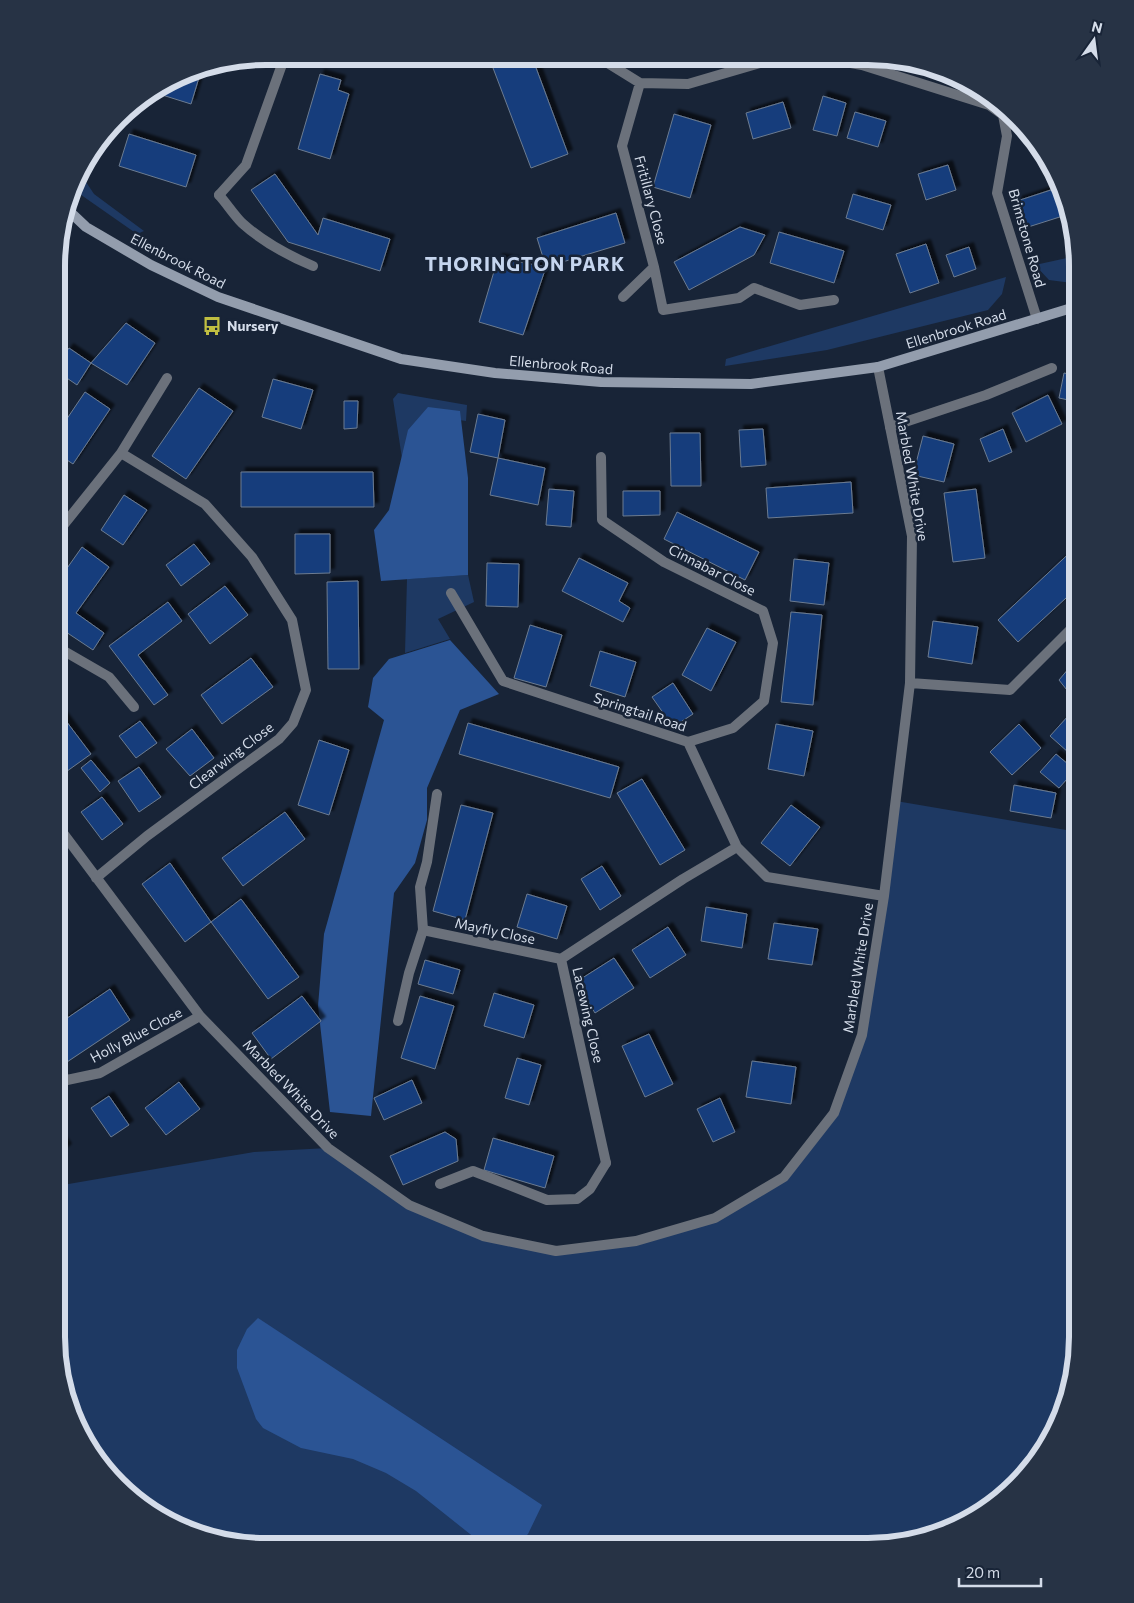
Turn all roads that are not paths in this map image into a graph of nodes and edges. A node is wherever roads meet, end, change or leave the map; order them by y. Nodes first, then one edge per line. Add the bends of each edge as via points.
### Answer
1 (282, 65) edge
2 (611, 65) edge
3 (753, 65) edge
4 (873, 65) edge
5 (640, 82) junction
6 (988, 105) edge
7 (1003, 117) edge
8 (72, 214) edge
9 (314, 266) dead end
10 (654, 267) junction
11 (623, 297) dead end
12 (834, 300) dead end
13 (1069, 309) edge
14 (1037, 319) junction
15 (878, 367) junction
16 (1052, 368) dead end
17 (167, 378) dead end
18 (890, 426) junction
19 (121, 453) junction
20 (601, 457) dead end
21 (65, 523) edge
22 (451, 593) dead end
23 (1069, 631) edge
24 (65, 652) edge
25 (910, 683) junction
26 (134, 707) dead end
27 (688, 742) junction
28 (437, 794) dead end
29 (65, 836) edge
30 (736, 847) junction
31 (96, 878) junction
32 (884, 896) junction
33 (423, 930) junction
34 (561, 959) junction
35 (200, 1016) junction
36 (398, 1021) dead end
37 (65, 1078) edge
38 (440, 1184) dead end

1 - 9 street via 246,165 219,195 242,222 268,243
2 - 5 street
3 - 5 street via 688,84
4 - 6 street, Brimstone Road
5 - 10 street, Fritillary Close via 622,146
7 - 14 street, Brimstone Road via 1006,136 997,193
8 - 15 street, Ellenbrook Road via 86,227 151,265 218,297 401,359 496,373 630,384 751,384
10 - 11 street
10 - 12 street, Fritillary Close via 662,310 739,298 754,288 800,305
13 - 14 street, Ellenbrook Road
14 - 15 street, Ellenbrook Road
15 - 18 street, Marbled White Drive
16 - 18 street via 986,395
17 - 19 street
18 - 25 street, Marbled White Drive via 912,536
19 - 21 street
19 - 31 street, Clearwing Close via 205,504 252,557 292,620 306,690 293,723 279,740 147,836
20 - 27 street, Cinnabar Close via 602,520 664,562 763,611 773,643 764,701 733,728
22 - 27 street, Springtail Road via 503,681
23 - 25 street via 1010,690
24 - 26 street via 110,677
25 - 32 street, Marbled White Drive
27 - 30 street, Springtail Road
28 - 33 street via 428,862 420,886
29 - 31 street, Marbled White Drive
30 - 32 street, Springtail Road via 767,877
30 - 34 street, Lacewing Close
31 - 35 street, Marbled White Drive
32 - 35 street, Marbled White Drive via 862,1035 834,1113 784,1177 714,1218 636,1240 556,1251 483,1236 409,1205 328,1148
33 - 34 street, Mayfly Close
33 - 36 street
34 - 38 street, Lacewing Close via 606,1164 590,1189 577,1199 547,1200 473,1171
35 - 37 street, Holly Blue Close via 100,1073

